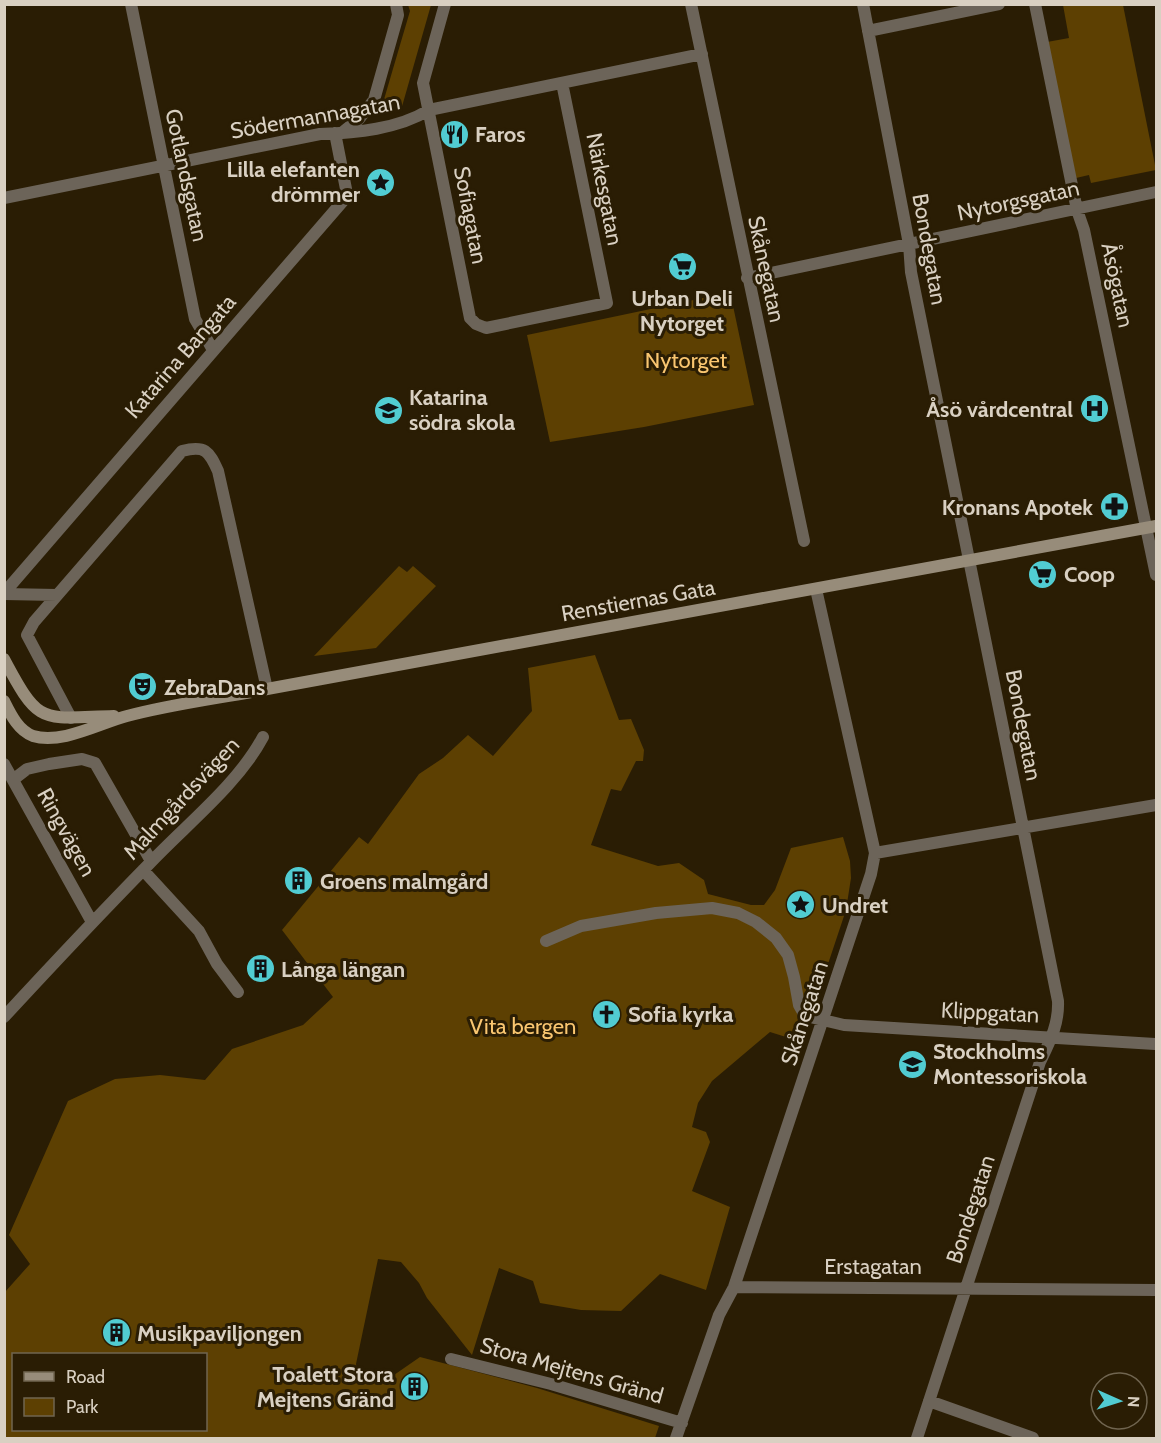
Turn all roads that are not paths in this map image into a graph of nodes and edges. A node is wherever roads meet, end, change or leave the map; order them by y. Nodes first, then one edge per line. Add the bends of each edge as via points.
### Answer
1 (131, 4) edge
2 (396, 4) edge
3 (445, 4) edge
4 (691, 4) edge
5 (863, 4) edge
6 (999, 4) edge
7 (1035, 4) edge
8 (868, 31) junction
9 (702, 54) junction
10 (562, 83) junction
11 (429, 110) junction
12 (338, 133) junction
13 (164, 166) junction
14 (1156, 192) edge
15 (4, 198) edge
16 (1077, 210) junction
17 (909, 244) junction
18 (747, 278) junction
19 (476, 324) joint
20 (213, 350) junction
21 (1152, 527) edge
22 (804, 541) dead end
23 (969, 559) junction
24 (1156, 575) edge
25 (816, 589) junction
26 (4, 593) edge
27 (57, 595) junction
28 (4, 659) edge
29 (267, 689) junction
30 (4, 701) edge
31 (127, 716) junction
32 (75, 718) junction
33 (46, 737) junction
34 (263, 737) dead end
35 (4, 764) edge
36 (14, 779) junction
37 (1156, 805) edge
38 (1023, 827) junction
39 (875, 853) junction
40 (147, 866) junction
41 (92, 922) junction
42 (546, 941) dead end
43 (238, 992) dead end
44 (4, 1017) edge
45 (824, 1021) junction
46 (1052, 1036) junction
47 (1155, 1044) dead end
48 (734, 1287) junction
49 (966, 1287) junction
50 (1156, 1290) edge
51 (451, 1359) dead end
52 (929, 1401) junction
53 (682, 1423) junction
54 (676, 1438) edge
55 (917, 1438) edge
56 (1033, 1438) edge

1 - 13 street, Gotlandsgatan
2 - 12 street via 398,15 374,100 359,119
3 - 11 street via 423,83
4 - 9 street, Skånegatan
5 - 8 street, Bondegatan
6 - 8 street
7 - 16 street, Åsögatan
8 - 17 street, Bondegatan
9 - 10 street, Södermannagatan
9 - 18 street, Skånegatan
10 - 11 street, Södermannagatan
10 - 19 street, Närkesgatan via 607,303 486,328
11 - 12 street, Södermannagatan via 414,119
11 - 19 street, Sofiagatan via 470,318
12 - 13 street, Södermannagatan
12 - 20 street, Katarina Bangata via 346,189 343,201
13 - 15 street, Södermannagatan
13 - 20 street, Gotlandsgatan via 195,319
14 - 16 street, Nytorgsgatan
16 - 17 street, Nytorgsgatan
16 - 21 street, Åsögatan
17 - 18 street, Nytorgsgatan
17 - 23 street, Bondegatan via 911,272
18 - 22 street, Skånegatan
20 - 26 street, Katarina Bangata
21 - 23 street, Renstiernas Gata
21 - 24 street, Åsögatan
23 - 25 street, Renstiernas Gata
23 - 38 street, Bondegatan
25 - 29 street, Renstiernas Gata
25 - 39 street, Skånegatan
26 - 27 street, Katarina Bangata
27 - 29 street via 183,451 203,450 210,454 219,471
27 - 32 street via 27,635
28 - 32 street via 34,708 51,717
29 - 31 street, Renstiernas Gata
30 - 33 street via 23,729
31 - 32 street, Renstiernas Gata
31 - 33 street, Renstiernas Gata via 64,736
32 - 33 street via 67,728
34 - 40 street, Malmgårdsvägen via 252,757
35 - 36 street
36 - 40 street, Ringvägen via 27,769 50,764 82,759 95,763
36 - 41 street, Ringvägen
37 - 38 street
38 - 39 street
38 - 46 street, Bondegatan via 1058,1001 1059,1014
39 - 45 street, Skånegatan
40 - 41 street, Malmgårdsvägen
40 - 43 street via 199,932
41 - 44 street, Malmgårdsvägen
42 - 45 street via 581,926 656,913 712,908 738,913 776,938 788,956 803,1012
45 - 46 street, Klippgatan
45 - 48 street, Skånegatan
46 - 47 street, Klippgatan
46 - 49 street, Bondegatan
48 - 49 street, Erstagatan
48 - 53 street, Skånegatan via 719,1315
49 - 50 street, Erstagatan
49 - 52 street, Bondegatan
51 - 53 street, Stora Mejtens Gränd
52 - 55 street, Bondegatan
52 - 56 street
53 - 54 street, Skånegatan

